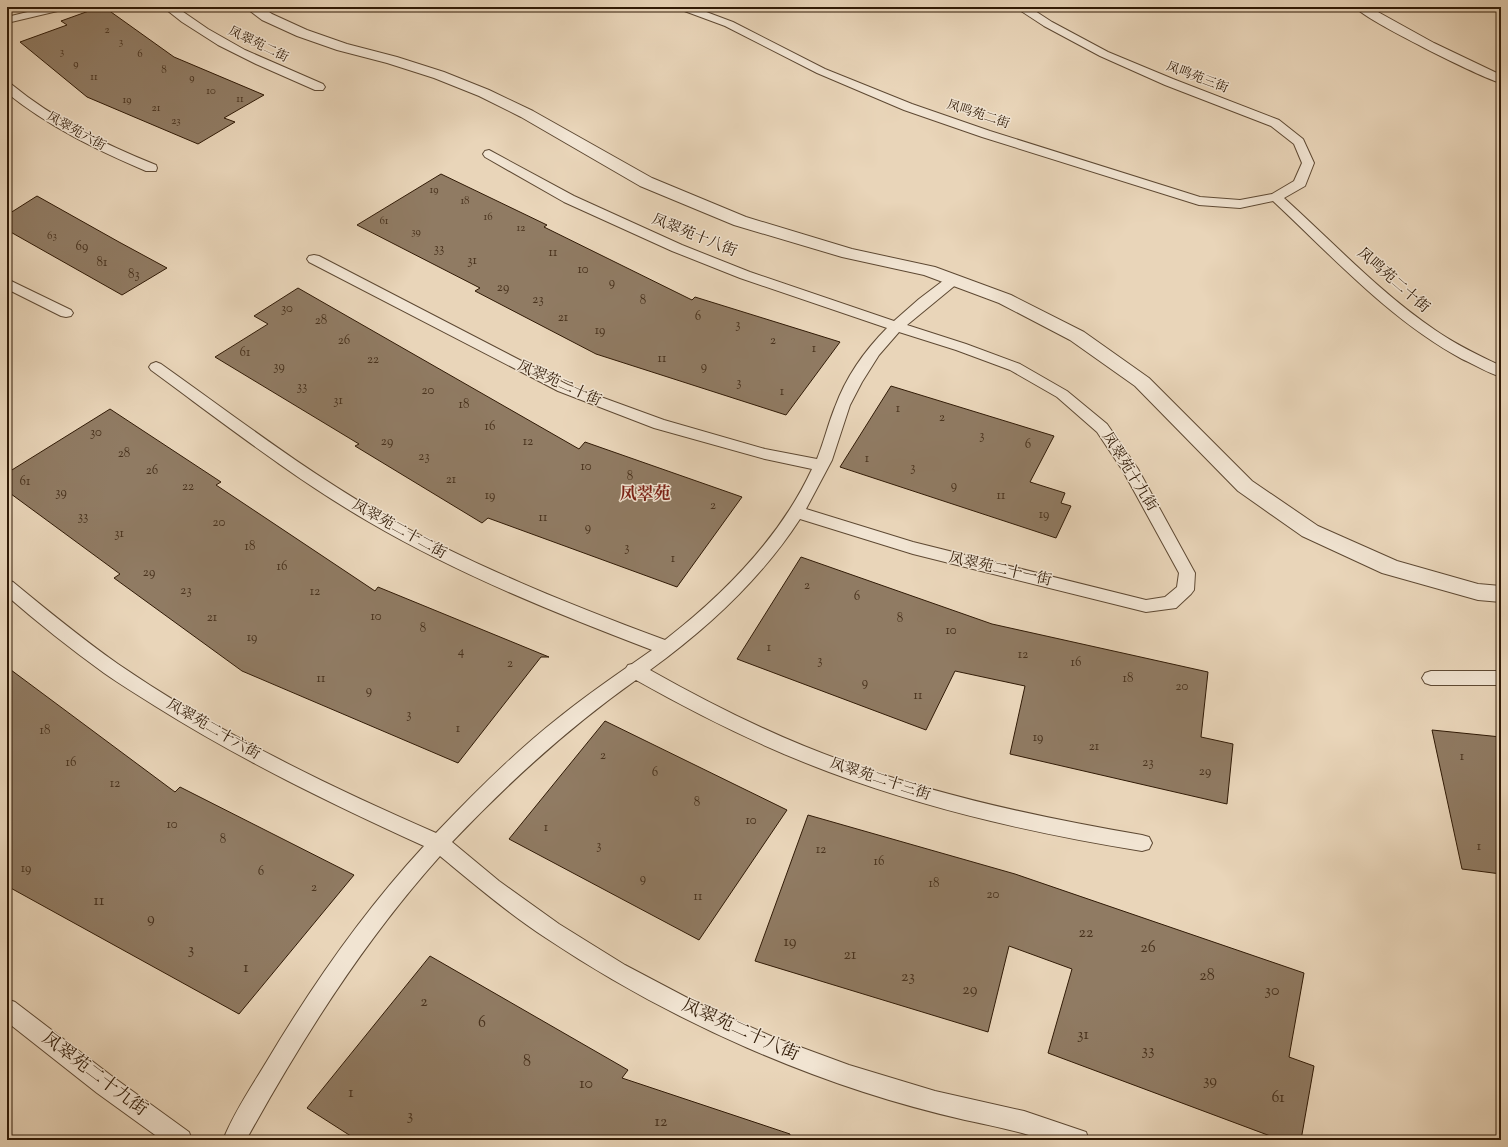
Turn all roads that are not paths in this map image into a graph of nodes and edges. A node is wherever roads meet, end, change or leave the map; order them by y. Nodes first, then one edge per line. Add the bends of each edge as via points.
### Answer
1 (62, 7) edge
2 (169, 7) edge
3 (252, 7) edge
4 (683, 7) edge
5 (1021, 7) edge
6 (1361, 7) edge
7 (7, 20) edge
8 (1501, 79) edge
9 (7, 87) edge
10 (319, 87) dead end
11 (489, 154) dead end
12 (151, 168) dead end
13 (1276, 198) junction
14 (314, 259) dead end
15 (953, 280) junction
16 (7, 283) edge
17 (66, 313) dead end
18 (896, 325) junction
19 (156, 367) dead end
20 (1501, 372) edge
21 (821, 465) junction
22 (796, 512) junction
23 (1187, 572) joint
24 (7, 586) edge
25 (1501, 594) edge
26 (667, 648) junction
27 (634, 670) junction
28 (1431, 678) dead end
29 (1501, 678) edge
30 (439, 843) junction
31 (1142, 843) dead end
32 (7, 1009) edge
33 (181, 1140) edge
34 (234, 1140) edge
35 (1078, 1140) edge

1 - 7 lane
2 - 10 lane, 凤翠苑二街 via 226,45
3 - 15 street via 302,33 439,75 484,94 527,114 646,182 740,221 848,254 929,271
4 - 13 lane, 凤鸣苑二街 via 729,24 863,89 986,134 1199,201 1240,204
5 - 13 lane, 凤鸣苑三街 via 1104,54 1275,123 1299,142 1308,163 1300,183
6 - 8 lane via 1444,53
9 - 12 lane, 凤翠苑六街 via 43,114 75,133
11 - 18 lane, 凤翠苑十八街 via 569,198 677,248 818,301
13 - 20 lane, 凤鸣苑二十街 via 1378,292 1422,328 1478,362
14 - 21 lane, 凤翠苑二十街 via 563,388 666,426 758,452
15 - 18 lane via 923,301
15 - 25 street via 1005,299 1077,336 1142,382 1245,486 1310,531 1390,567 1478,592
16 - 17 lane
18 - 21 lane via 855,380 840,410 831,444
18 - 23 lane, 凤翠苑十九街 via 1015,367 1062,394 1102,428 1126,463
19 - 26 lane, 凤翠苑二十二街 via 322,485 432,549 504,584 582,617
21 - 22 lane
22 - 23 lane, 凤翠苑二十一街 via 913,548 1146,606 1170,603 1185,590
22 - 26 lane via 772,547 742,581 707,615
24 - 30 lane, 凤翠苑二十六街 via 48,621 112,669 183,714 346,802
26 - 27 lane
27 - 30 lane via 551,734 495,785
27 - 31 lane, 凤翠苑二十三街 via 686,700 742,727 865,777 1000,816
28 - 29 lane
30 - 34 lane via 381,910 326,986 271,1072
30 - 35 lane, 凤翠苑二十八街 via 492,887 552,931 618,972 689,1010 767,1045 849,1076 935,1102 1024,1122
32 - 33 lane, 凤翠苑二十九街

